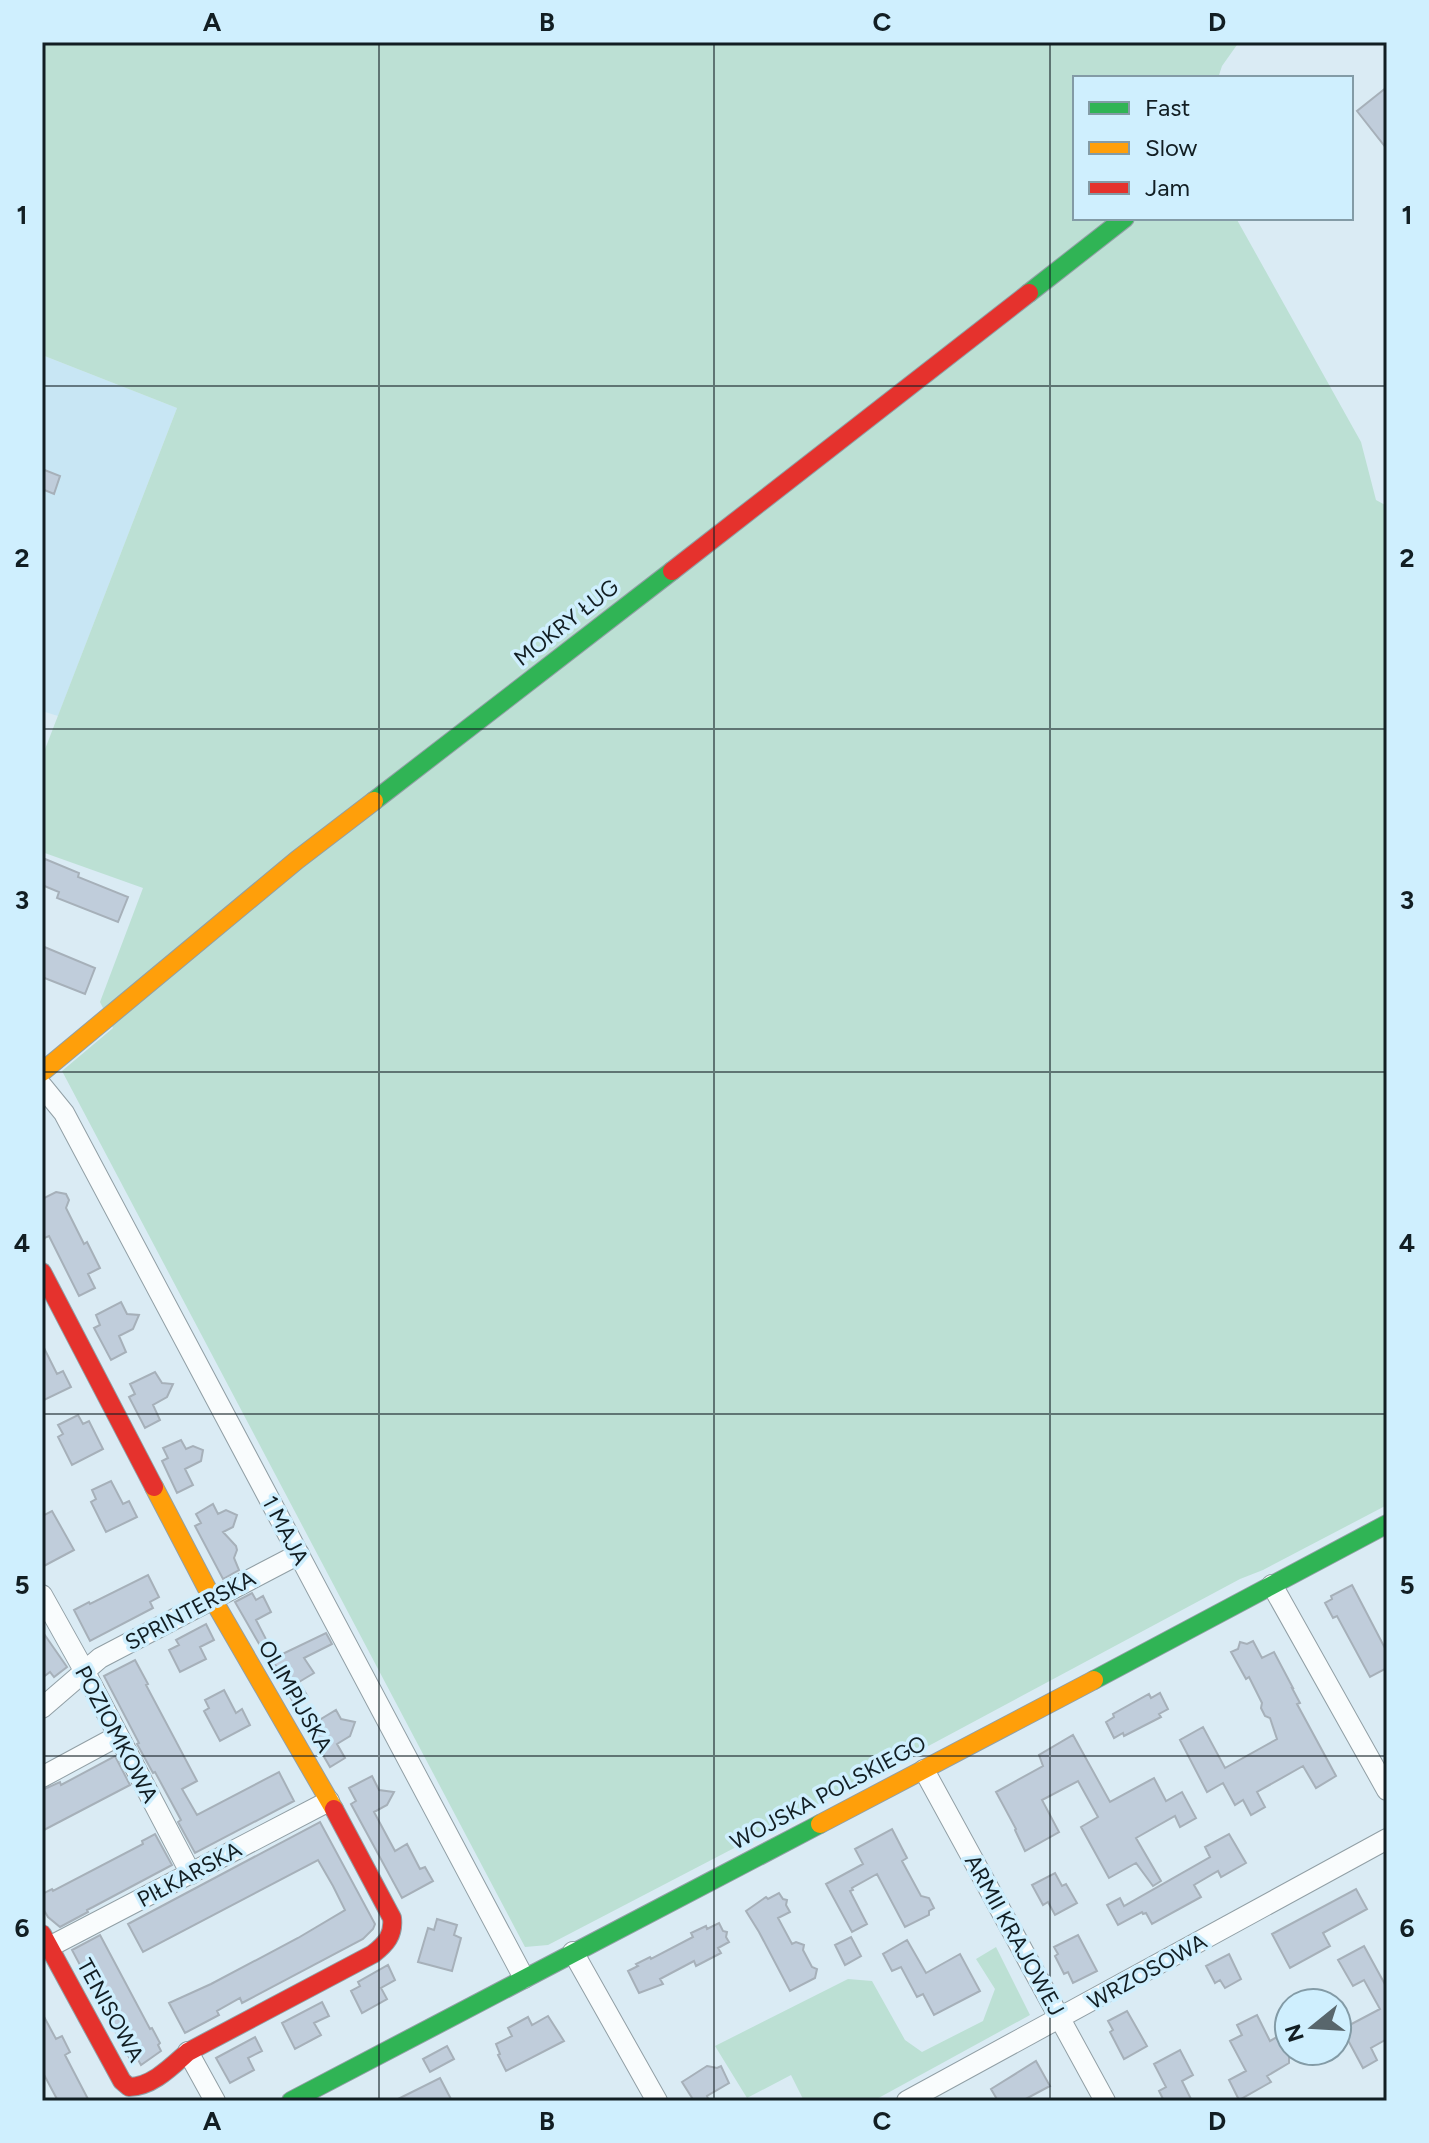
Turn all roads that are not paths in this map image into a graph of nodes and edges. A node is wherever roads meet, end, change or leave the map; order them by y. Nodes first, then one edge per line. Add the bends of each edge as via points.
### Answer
1 (1122, 220) edge
2 (42, 1072) edge
3 (42, 1086) edge
4 (42, 1272) edge
5 (1387, 1524) edge
6 (299, 1554) junction
7 (1272, 1585) junction
8 (42, 1595) edge
9 (212, 1598) junction
10 (85, 1672) junction
11 (42, 1708) edge
12 (118, 1736) junction
13 (924, 1770) junction
14 (42, 1777) edge
15 (1387, 1790) edge
16 (329, 1801) junction
17 (1387, 1839) edge
18 (191, 1874) junction
19 (46, 1940) edge
20 (573, 1952) junction
21 (524, 1978) junction
22 (1060, 2019) junction
23 (188, 2052) junction
24 (215, 2101) edge
25 (291, 2101) edge
26 (657, 2101) edge
27 (907, 2101) edge
28 (1105, 2101) edge

1 - 2 street, MOKRY ŁUG via 297,860
3 - 6 street, 1 MAJA via 64,1113
4 - 9 street, OLIMPIJSKA
5 - 7 street, WOJSKA POLSKIEGO
6 - 9 street, SPRINTERSKA
6 - 21 street, 1 MAJA
7 - 13 street, WOJSKA POLSKIEGO
7 - 15 street
8 - 10 street, POZIOMKOWA
9 - 10 street, SPRINTERSKA via 100,1658
9 - 16 street, OLIMPIJSKA
10 - 11 street, SPRINTERSKA
10 - 12 street, POZIOMKOWA
12 - 14 street
12 - 18 street, POZIOMKOWA
13 - 20 street, WOJSKA POLSKIEGO
13 - 22 street, ARMII KRAJOWEJ
16 - 18 street, PIŁKARSKA
16 - 23 street, OLIMPIJSKA via 392,1918 387,1943
17 - 22 street, WRZOSOWA
18 - 19 street, PIŁKARSKA
19 - 23 street, TENISOWA via 128,2087 162,2074
20 - 21 street, WOJSKA POLSKIEGO
20 - 26 street
21 - 25 street, WOJSKA POLSKIEGO
22 - 27 street, WRZOSOWA
22 - 28 street, ARMII KRAJOWEJ
23 - 24 street

